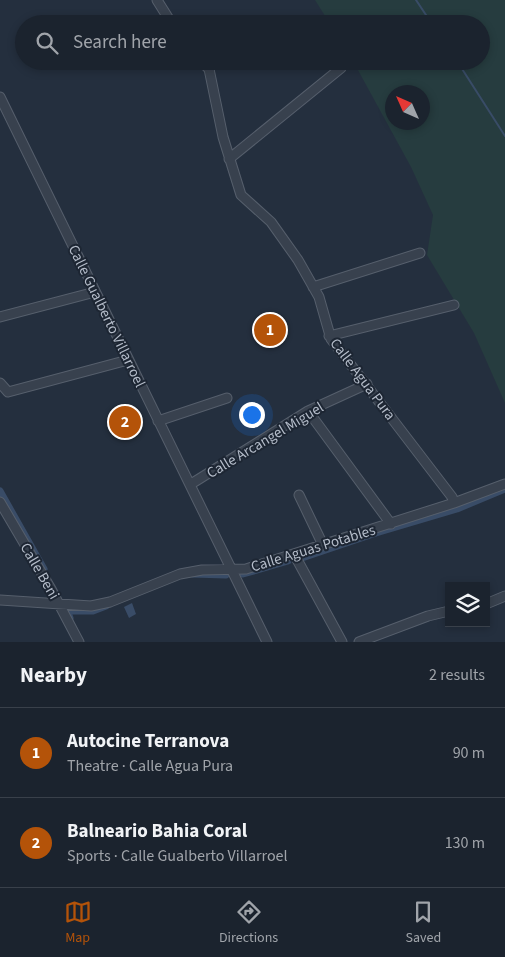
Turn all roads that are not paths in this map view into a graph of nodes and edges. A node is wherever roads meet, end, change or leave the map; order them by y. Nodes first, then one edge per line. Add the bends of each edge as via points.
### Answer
1 (156, 0) edge
2 (166, 15) edge
3 (209, 70) edge
4 (339, 70) edge
5 (0, 97) edge
6 (229, 159) junction
7 (420, 253) dead end
8 (313, 287) junction
9 (95, 292) junction
10 (454, 305) dead end
11 (0, 317) edge
12 (329, 336) junction
13 (128, 360) junction
14 (0, 383) edge
15 (367, 384) junction
16 (227, 398) dead end
17 (308, 411) junction
18 (158, 421) junction
19 (191, 484) junction
20 (505, 484) edge
21 (299, 495) dead end
22 (0, 502) edge
23 (454, 503) junction
24 (391, 524) junction
25 (323, 545) junction
26 (294, 554) junction
27 (232, 570) junction
28 (505, 596) edge
29 (0, 600) edge
30 (490, 602) edge
31 (60, 605) junction
32 (445, 612) edge
33 (79, 642) edge
34 (267, 642) edge
35 (342, 642) edge
36 (359, 642) edge

1 - 2 street
3 - 6 street, Calle Agua Pura
4 - 6 street
5 - 9 street, Calle Gualberto Villarroel
6 - 8 street, Calle Agua Pura via 241,194 271,222
7 - 8 street
8 - 12 street, Calle Agua Pura via 319,297
9 - 11 street
9 - 13 street, Calle Gualberto Villarroel
10 - 12 street
12 - 15 street, Calle Agua Pura
13 - 14 street via 8,392
13 - 18 street, Calle Gualberto Villarroel
15 - 17 street, Calle Arcangel Miguel
15 - 23 street, Calle Agua Pura
16 - 18 street
17 - 19 street, Calle Arcangel Miguel
17 - 24 street
18 - 19 street, Calle Gualberto Villarroel
19 - 27 street, Calle Gualberto Villarroel
20 - 23 street, Calle Aguas Potables
21 - 25 street
22 - 31 street, Calle Beni
23 - 24 street, Calle Aguas Potables
24 - 25 street, Calle Aguas Potables
25 - 26 street, Calle Aguas Potables
26 - 27 street, Calle Aguas Potables via 246,569
26 - 35 street
27 - 31 street, Calle Aguas Potables via 180,574 110,602 91,606
27 - 34 street, Calle Gualberto Villarroel
28 - 30 street
29 - 31 street, Calle Aguas Potables
31 - 33 street, Calle Beni
32 - 36 street

